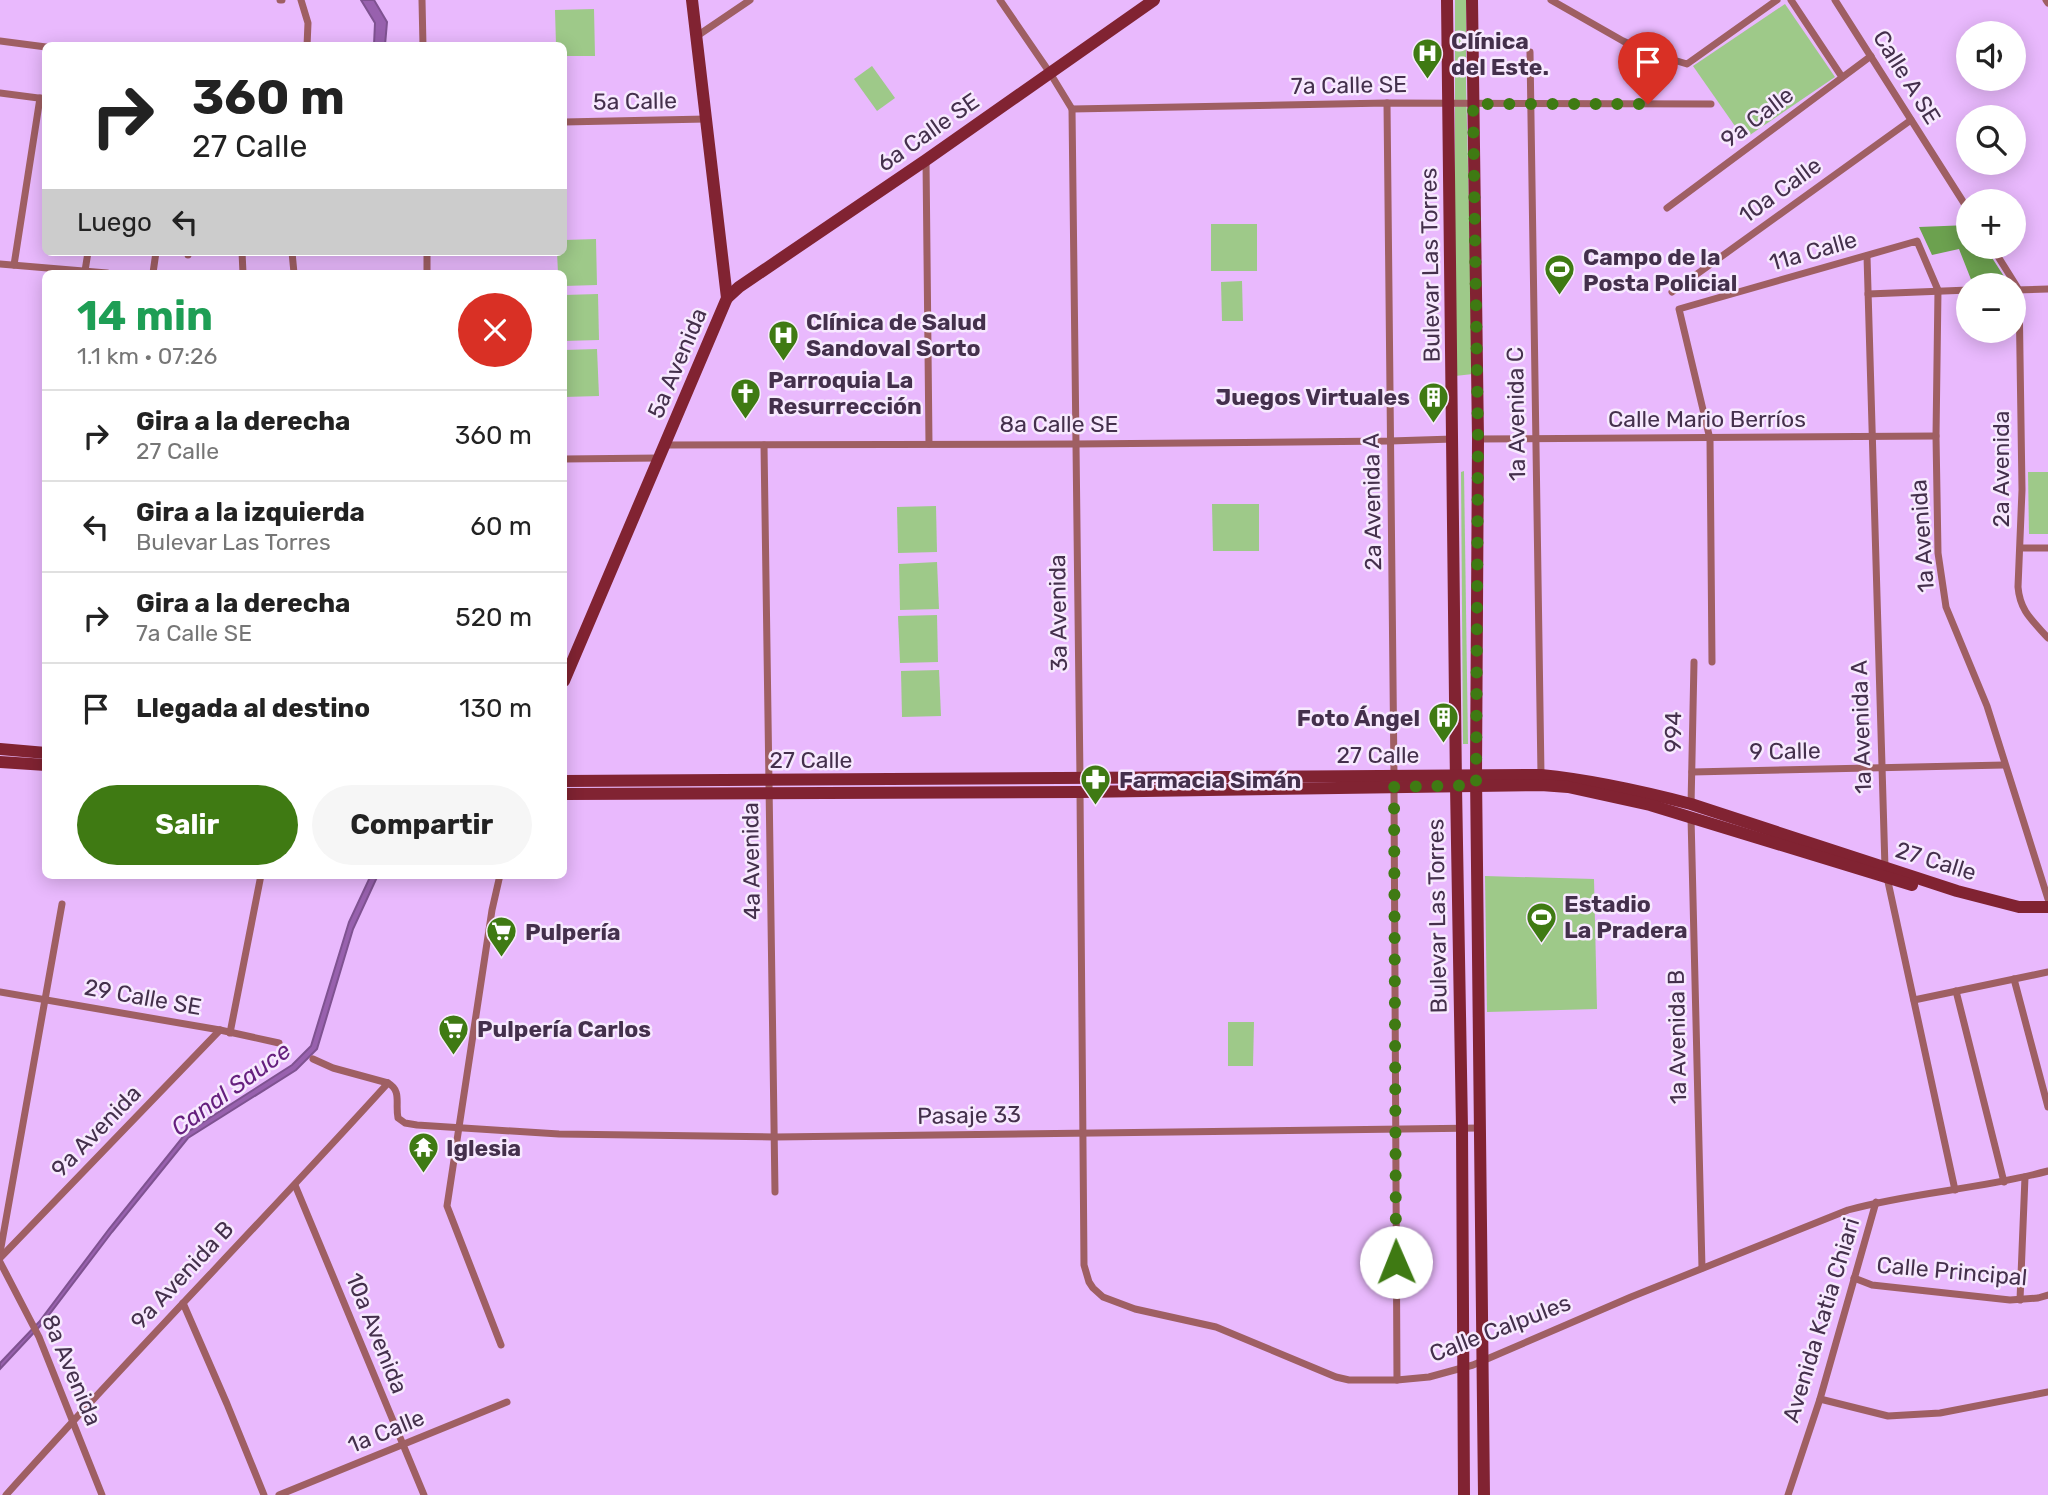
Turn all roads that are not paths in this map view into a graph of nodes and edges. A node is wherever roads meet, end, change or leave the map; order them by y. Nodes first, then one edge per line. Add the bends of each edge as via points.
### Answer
1 (301, 0) edge
2 (422, 0) edge
3 (692, 0) edge
4 (750, 0) edge
5 (1000, 0) edge
6 (1154, 0) edge
7 (1447, 0) edge
8 (1472, 0) edge
9 (1551, 0) edge
10 (1776, 0) edge
11 (1791, 0) edge
12 (1835, 0) edge
13 (697, 36) junction
14 (0, 41) edge
15 (307, 42) edge
16 (424, 42) edge
17 (42, 46) edge
18 (1530, 52) dead end
19 (1871, 56) junction
20 (1050, 73) junction
21 (1842, 77) junction
22 (0, 93) edge
23 (42, 98) edge
24 (1387, 103) junction
25 (1711, 103) dead end
26 (42, 104) edge
27 (1449, 104) junction
28 (1473, 104) junction
29 (1531, 104) junction
30 (1072, 108) junction
31 (706, 119) junction
32 (1911, 120) junction
33 (567, 122) edge
34 (926, 160) junction
35 (1956, 191) edge
36 (1667, 208) dead end
37 (1917, 241) joint
38 (1867, 256) junction
39 (0, 264) edge
40 (14, 265) junction
41 (73, 270) edge
42 (2048, 289) edge
43 (1938, 290) junction
44 (1956, 290) edge
45 (2026, 290) edge
46 (1672, 292) dead end
47 (1868, 294) junction
48 (727, 298) junction
49 (2018, 343) edge
50 (1936, 436) junction
51 (1872, 437) junction
52 (1453, 439) junction
53 (1478, 439) junction
54 (1536, 439) junction
55 (1710, 439) junction
56 (1390, 441) junction
57 (929, 444) junction
58 (1076, 444) junction
59 (664, 445) junction
60 (764, 445) junction
61 (659, 458) junction
62 (567, 459) edge
63 (2021, 548) junction
64 (2048, 548) edge
65 (2048, 638) edge
66 (1694, 662) dead end
67 (1712, 662) dead end
68 (567, 674) edge
69 (0, 749) edge
70 (42, 753) edge
71 (0, 761) edge
72 (42, 765) edge
73 (2004, 765) junction
74 (1882, 768) junction
75 (1692, 772) junction
76 (1476, 774) junction
77 (1541, 775) junction
78 (1080, 778) junction
79 (567, 781) edge
80 (1455, 781) junction
81 (1394, 782) junction
82 (769, 787) junction
83 (1080, 792) junction
84 (567, 794) edge
85 (1691, 804) junction
86 (1691, 818) junction
87 (1886, 873) junction
88 (260, 879) edge
89 (499, 879) edge
90 (2048, 899) edge
91 (62, 904) dead end
92 (2048, 907) edge
93 (2048, 915) edge
94 (2048, 972) edge
95 (2014, 979) junction
96 (1956, 991) junction
97 (0, 992) edge
98 (45, 1000) junction
99 (1914, 1000) junction
100 (220, 1030) junction
101 (230, 1033) junction
102 (279, 1043) dead end
103 (313, 1059) dead end
104 (388, 1083) junction
105 (2048, 1107) edge
106 (459, 1128) junction
107 (1395, 1128) junction
108 (1462, 1128) junction
109 (1480, 1128) junction
110 (1084, 1132) junction
111 (774, 1137) junction
112 (2048, 1171) edge
113 (2025, 1177) junction
114 (2004, 1182) junction
115 (295, 1185) junction
116 (1955, 1190) junction
117 (775, 1192) dead end
118 (1877, 1202) junction
119 (4, 1203) edge
120 (1084, 1247) joint
121 (0, 1253) edge
122 (0, 1260) edge
123 (1702, 1268) junction
124 (1854, 1278) junction
125 (2048, 1295) edge
126 (2020, 1300) junction
127 (183, 1303) junction
128 (501, 1345) dead end
129 (1483, 1359) junction
130 (1462, 1368) junction
131 (1397, 1380) junction
132 (2048, 1392) edge
133 (1820, 1399) junction
134 (507, 1402) dead end
135 (73, 1421) junction
136 (403, 1446) junction
137 (1464, 1452) junction
138 (1483, 1454) junction
139 (6, 1495) edge
140 (102, 1495) edge
141 (264, 1495) edge
142 (279, 1495) edge
143 (424, 1495) edge
144 (1464, 1495) edge
145 (1484, 1495) edge
146 (1787, 1495) edge

1 - 15 street
2 - 16 street
3 - 13 street, 5a Avenida
4 - 13 street
5 - 20 street
6 - 20 street, 6a Calle SE
7 - 27 street, Bulevar Las Torres
8 - 28 street, Bulevar Las Torres
9 - 10 street via 1644,51 1687,64
11 - 21 street
12 - 19 street, Calle A SE
13 - 31 street, 5a Avenida
14 - 17 street
18 - 29 street, 1a Avenida C
19 - 21 street, 9a Calle
19 - 32 street, Calle A SE
20 - 30 street
20 - 34 street, 6a Calle SE
21 - 36 street, 9a Calle
22 - 23 street
24 - 27 street, 7a Calle SE
24 - 30 street, 7a Calle SE
24 - 56 street, 2a Avenida A
25 - 29 street, 7a Calle SE
26 - 40 street
27 - 28 street, 7a Calle SE
27 - 52 street, Bulevar Las Torres
28 - 29 street, 7a Calle SE
28 - 53 street, Bulevar Las Torres
29 - 54 street, 1a Avenida C
30 - 58 street, 3a Avenida
31 - 33 street, 5a Calle
31 - 48 street, 5a Avenida
32 - 35 street, Calle A SE
32 - 46 street, 10a Calle
34 - 48 street, 6a Calle SE
34 - 57 street
37 - 38 street, 11a Calle
37 - 43 street, 1a Avenida
38 - 47 street, 1a Avenida A
38 - 55 street, 11a Calle via 1679,309
39 - 40 street
40 - 41 street
42 - 45 street
43 - 44 street
43 - 47 street
43 - 50 street, 1a Avenida
47 - 51 street, 1a Avenida A
48 - 59 street, 5a Avenida
49 - 63 street, 2a Avenida
50 - 51 street, Calle Mario Berríos
50 - 73 street, 1a Avenida via 1938,552 1946,607 1987,706
51 - 55 street, Calle Mario Berríos
51 - 74 street, 1a Avenida A
52 - 56 street, 8a Calle SE
52 - 80 street, Bulevar Las Torres
53 - 54 street, Calle Mario Berríos
53 - 76 street, Bulevar Las Torres
54 - 55 street, Calle Mario Berríos
54 - 77 street, 1a Avenida C
55 - 67 street
56 - 58 street, 8a Calle SE
56 - 81 street, 2a Avenida A
57 - 58 street, 8a Calle SE
57 - 60 street, 8a Calle SE
58 - 78 street, 3a Avenida
59 - 60 street, 8a Calle SE
59 - 61 street, 5a Avenida
60 - 82 street, 4a Avenida
61 - 62 street
61 - 68 street, 5a Avenida
63 - 64 street
63 - 65 street, 2a Avenida via 2019,600
66 - 75 street, 994
69 - 70 street
71 - 72 street
73 - 74 street, 9 Calle
73 - 90 street, 1a Avenida
74 - 75 street, 9 Calle
74 - 87 street, 1a Avenida A
75 - 85 street, 994
76 - 77 street, 27 Calle
76 - 80 street, 27 Calle
76 - 86 street, 27 Calle via 1568,786
76 - 109 street, Bulevar Las Torres
77 - 85 street, 27 Calle via 1606,784
78 - 81 street, 27 Calle
78 - 82 street, 27 Calle
78 - 83 street, 3a Avenida
79 - 82 street, 27 Calle
80 - 81 street, 27 Calle
80 - 108 street, Bulevar Las Torres
81 - 83 street, 27 Calle
81 - 107 street, 2a Avenida A
82 - 83 street, 27 Calle
82 - 84 street, 27 Calle
82 - 111 street, 4a Avenida
83 - 110 street, 3a Avenida
85 - 86 street, 1a Avenida B
85 - 87 street, 27 Calle
86 - 87 street, 27 Calle
86 - 123 street, 1a Avenida B
87 - 92 street, 27 Calle via 2019,907
87 - 93 street via 2017,914
87 - 99 street, 1a Avenida A
88 - 101 street
89 - 106 street
91 - 98 street
94 - 95 street
95 - 96 street
95 - 105 street
96 - 99 street
96 - 114 street
97 - 98 street, 29 Calle SE
98 - 100 street, 29 Calle SE
98 - 119 street
99 - 116 street, 1a Avenida A
100 - 101 street, 29 Calle SE
100 - 122 street, 9a Avenida
101 - 102 street, 29 Calle SE
103 - 104 street
104 - 106 street, Pasaje 33 via 397,1091 398,1118 405,1123
104 - 115 street, 9a Avenida B
106 - 111 street, Pasaje 33
106 - 128 street via 447,1206
107 - 108 street, Pasaje 33
107 - 110 street, Pasaje 33
107 - 131 street, 2a Avenida A
108 - 109 street, Pasaje 33
108 - 130 street, Bulevar Las Torres
109 - 129 street, Bulevar Las Torres
110 - 111 street, Pasaje 33
110 - 120 street, 3a Avenida
111 - 117 street, 4a Avenida
112 - 113 street, Avenida Katia Chiari
113 - 114 street, Avenida Katia Chiari
113 - 126 street
114 - 116 street, Avenida Katia Chiari
115 - 127 street, 9a Avenida B
115 - 136 street, 10a Avenida
116 - 118 street, Avenida Katia Chiari
118 - 123 street, Calle Calpules
118 - 124 street, Avenida Katia Chiari
119 - 121 street
120 - 131 street, Calle Calpules via 1089,1282 1103,1297 1216,1327 1336,1377
122 - 135 street, 8a Avenida via 39,1337
123 - 129 street, Calle Calpules
124 - 126 street, Calle Principal via 1872,1285
124 - 133 street, Avenida Katia Chiari
125 - 126 street, Calle Principal
127 - 135 street, 9a Avenida B
127 - 141 street
129 - 130 street, Calle Calpules
129 - 138 street, Bulevar Las Torres
130 - 131 street, Calle Calpules
130 - 137 street, Bulevar Las Torres
132 - 133 street via 1940,1413 1888,1416
133 - 146 street, Avenida Katia Chiari
134 - 136 street, 1a Calle
135 - 139 street, 9a Avenida B
135 - 140 street, 8a Avenida
136 - 142 street, 1a Calle
136 - 143 street, 10a Avenida
137 - 138 street via 1472,1447
137 - 144 street, Bulevar Las Torres
138 - 145 street, Bulevar Las Torres

